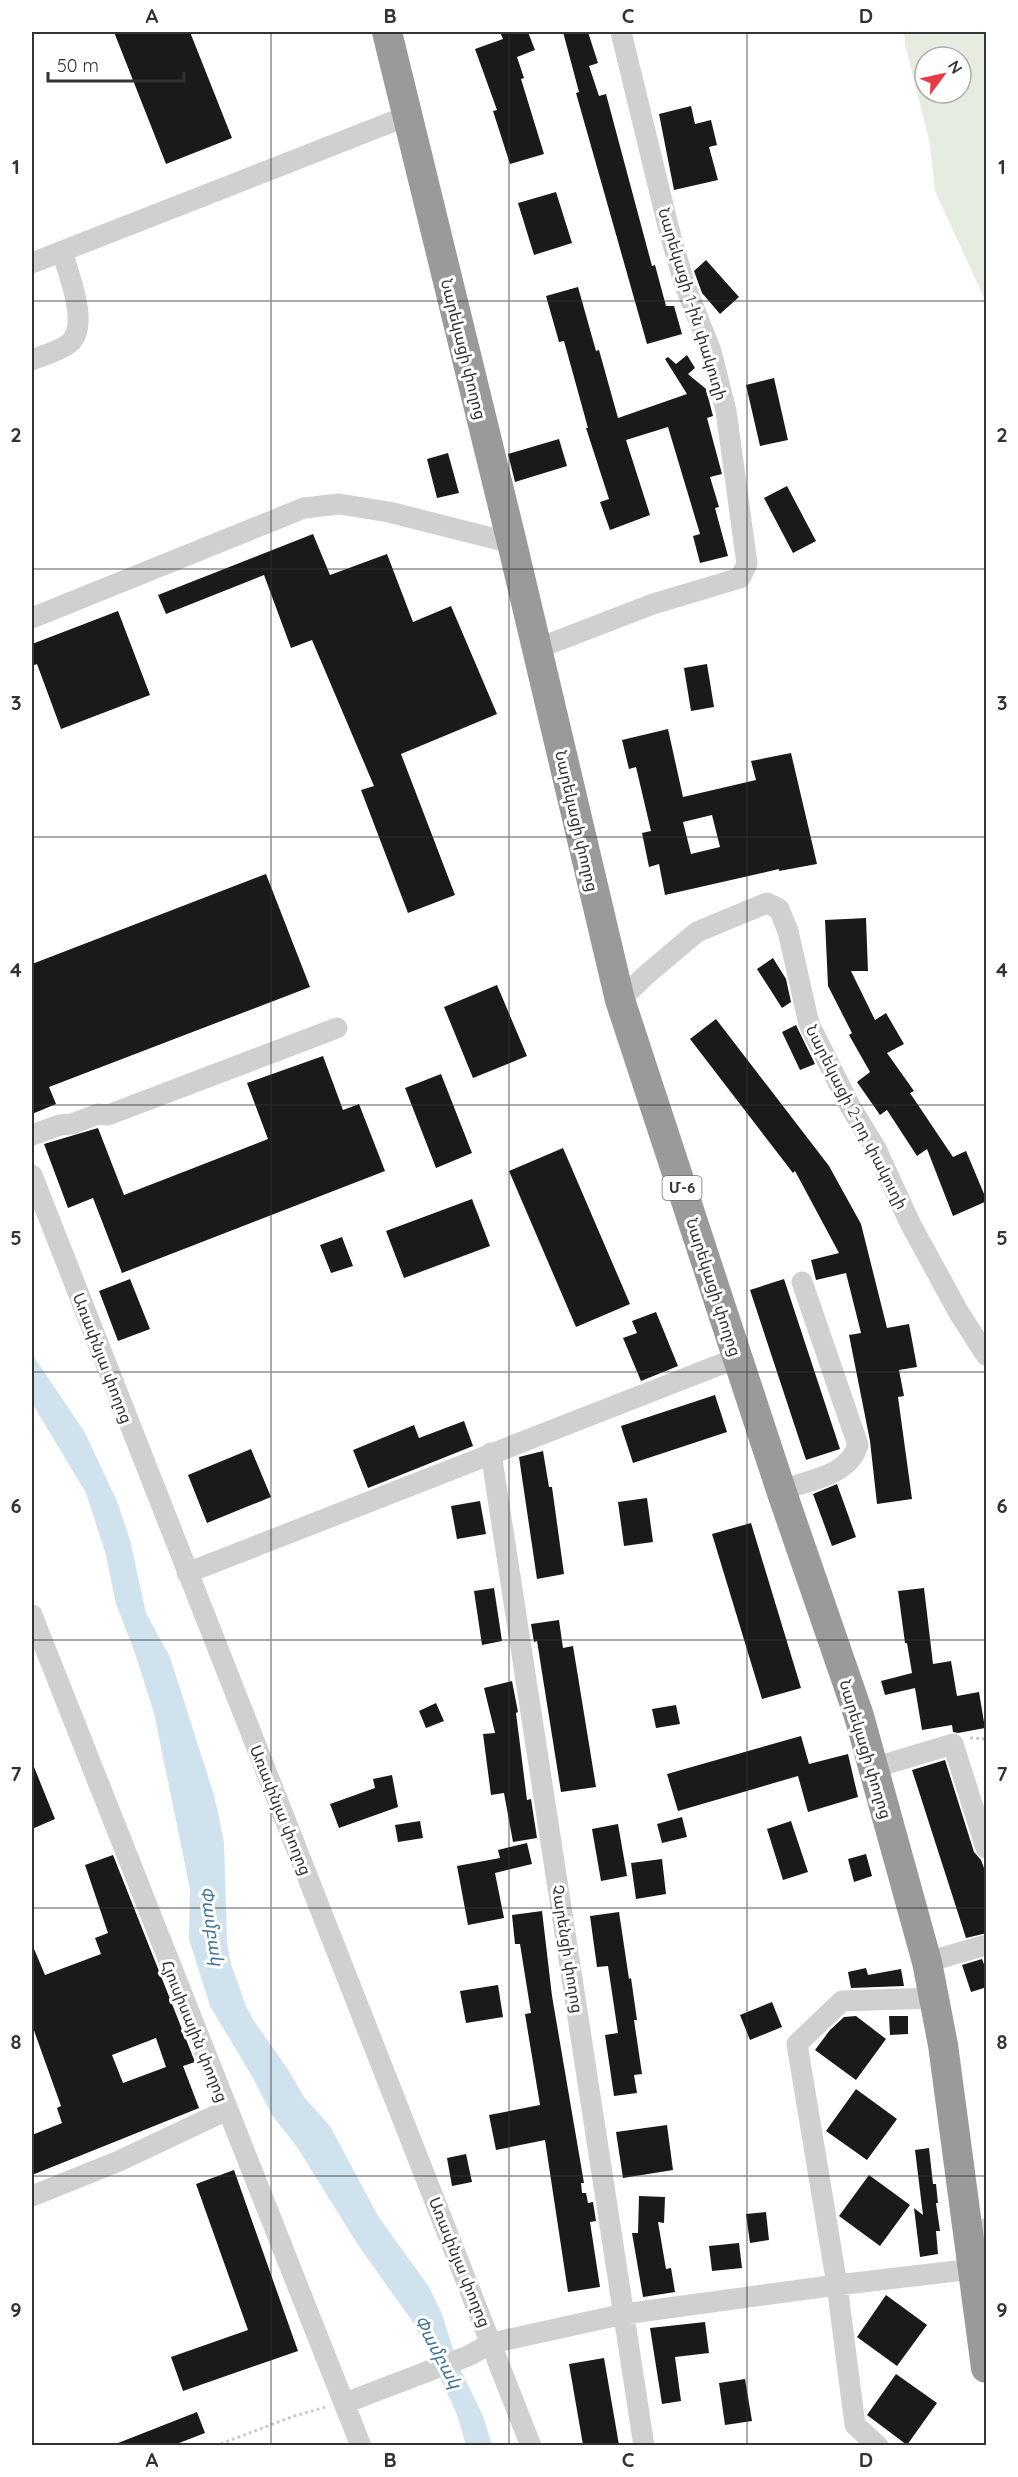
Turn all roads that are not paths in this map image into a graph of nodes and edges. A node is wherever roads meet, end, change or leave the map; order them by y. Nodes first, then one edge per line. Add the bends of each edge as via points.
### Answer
1 (387, 32) edge
2 (621, 32) edge
3 (407, 116) junction
4 (63, 251) junction
5 (32, 262) edge
6 (32, 360) edge
7 (512, 543) junction
8 (32, 618) edge
9 (536, 649) junction
10 (620, 1000) junction
11 (337, 1028) dead end
12 (32, 1136) edge
13 (32, 1175) edge
14 (802, 1282) dead end
15 (987, 1355) edge
16 (737, 1358) junction
17 (491, 1454) junction
18 (781, 1490) junction
19 (187, 1573) junction
20 (32, 1615) edge
21 (873, 1768) junction
22 (987, 1848) edge
23 (987, 1945) edge
24 (927, 1962) junction
25 (934, 1998) junction
26 (227, 2110) junction
27 (32, 2196) edge
28 (977, 2230) edge
29 (973, 2269) junction
30 (837, 2285) junction
31 (624, 2314) junction
32 (492, 2343) junction
33 (987, 2368) edge
34 (345, 2403) junction
35 (361, 2445) edge
36 (531, 2445) edge
37 (644, 2445) edge
38 (878, 2445) edge

1 - 3 highway, Նարեկացի փողոց / Մ-6
2 - 9 street, Նարեկացի 1-ին փակուղի via 668,226 684,283 711,351 726,411 747,564 740,578 653,604
3 - 4 street
3 - 7 highway, Նարեկացի փողոց / Մ-6
4 - 5 street
4 - 6 street via 79,314 77,332 69,345
7 - 8 street via 389,512 339,504 304,508
7 - 9 highway, Նարեկացի փողոց / Մ-6
9 - 10 highway, Նարեկացի փողոց / Մ-6
10 - 15 street, Նարեկացի 2-րդ փակուղի via 697,933 767,903 779,909 788,930 809,1024 876,1149 911,1225
10 - 16 highway, Նարեկացի փողոց / Մ-6
11 - 12 street via 108,1115 98,1114
13 - 19 street, Առափնյա փողոց
14 - 18 street via 858,1445 849,1463 839,1470
16 - 17 street
16 - 18 highway, Նարեկացի փողոց / Մ-6
17 - 19 street
17 - 31 street, Չարենցի փողոց
18 - 21 highway, Նարեկացի փողոց / Մ-6 via 859,1716
19 - 32 street, Առափնյա փողոց
20 - 26 street, Հյուսիսային փողոց
21 - 22 street via 953,1744
21 - 24 highway, Նարեկացի փողոց / Մ-6
23 - 24 street
24 - 25 highway, Նարեկացի փողոց / Մ-6
25 - 28 highway, Նարեկացի փողոց / Մ-6
25 - 30 street via 842,2001 797,2044
26 - 27 street via 119,2161
26 - 34 street, Հյուսիսային փողոց
28 - 29 highway, Նարեկացի փողոց / Մ-6
29 - 30 street
29 - 33 highway, Նարեկացի փողոց / Մ-6
30 - 31 street
30 - 38 street via 855,2425
31 - 32 street
31 - 37 street, Չարենցի փողոց
32 - 34 street
32 - 36 street, Առափնյա փողոց
34 - 35 street, Հյուսիսային փողոց

